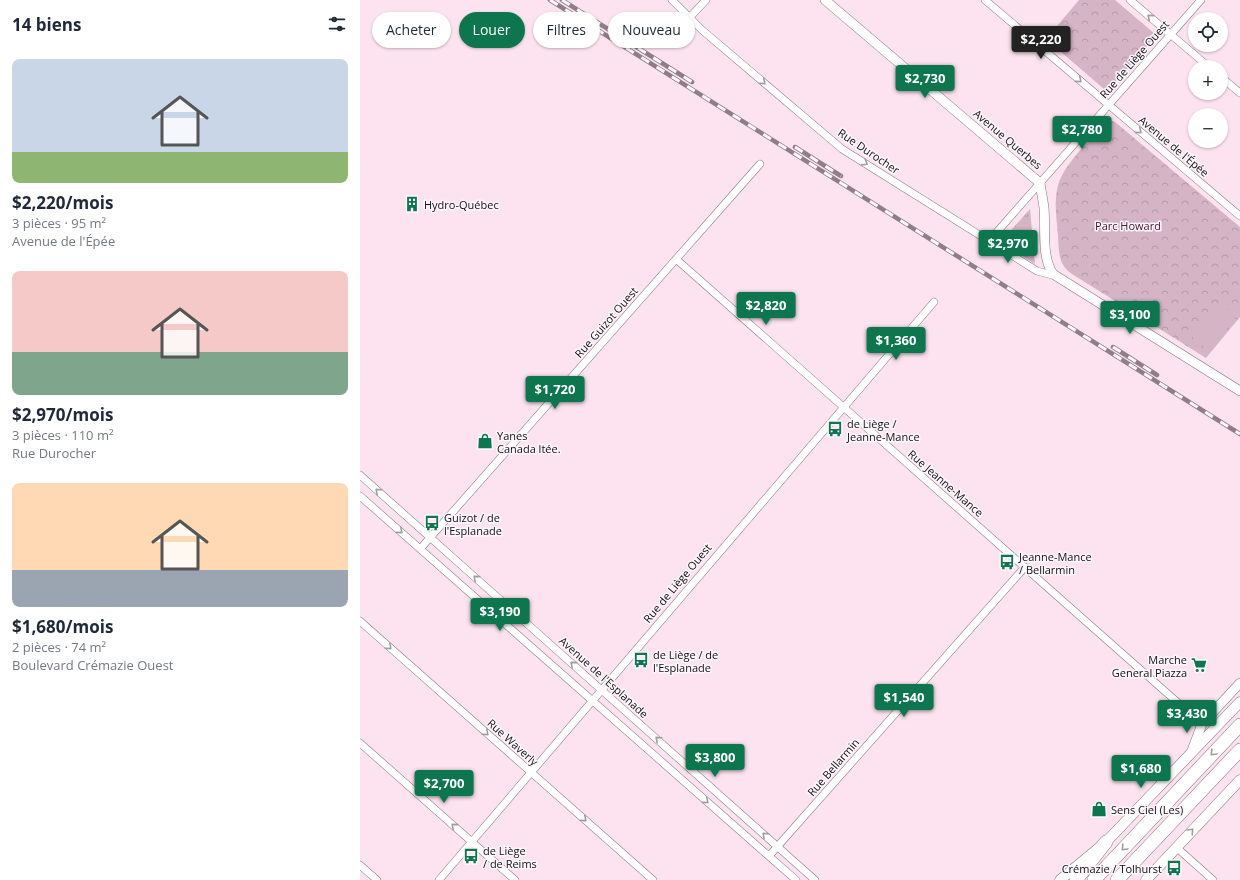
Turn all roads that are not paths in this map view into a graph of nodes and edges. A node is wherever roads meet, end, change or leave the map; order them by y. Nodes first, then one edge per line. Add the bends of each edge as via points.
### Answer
1 (672, 0) edge
2 (706, 0) edge
3 (824, 0) edge
4 (985, 0) edge
5 (1130, 0) edge
6 (1202, 0) edge
7 (684, 12) edge
8 (695, 12) edge
9 (695, 23) edge
10 (1171, 34) junction
11 (1201, 60) edge
12 (1228, 83) edge
13 (1240, 93) edge
14 (1109, 105) junction
15 (760, 164) dead end
16 (1040, 182) junction
17 (1240, 216) edge
18 (988, 241) junction
19 (676, 259) junction
20 (1056, 276) junction
21 (934, 302) dead end
22 (1240, 391) edge
23 (844, 407) junction
24 (360, 475) edge
25 (360, 496) edge
26 (430, 537) junction
27 (420, 549) junction
28 (1025, 567) junction
29 (360, 621) edge
30 (1240, 683) edge
31 (602, 690) junction
32 (592, 701) junction
33 (1240, 702) edge
34 (1202, 724) junction
35 (1240, 725) edge
36 (360, 743) edge
37 (1240, 750) edge
38 (1191, 753) junction
39 (531, 772) junction
40 (1240, 780) edge
41 (472, 842) junction
42 (1106, 842) junction
43 (778, 846) junction
44 (1176, 847) junction
45 (769, 856) junction
46 (360, 866) edge
47 (377, 880) edge
48 (439, 880) edge
49 (515, 880) edge
50 (652, 880) edge
51 (796, 880) edge
52 (815, 880) edge
53 (1060, 880) edge
54 (1076, 880) edge
55 (1094, 880) edge
56 (1117, 880) edge
57 (1146, 880) edge
58 (1213, 880) edge

1 - 7 street, Rue Durocher
2 - 8 street
3 - 16 street, Avenue Querbes
4 -> 14 street, Avenue de l'Épée
10 -> 5 street
6 - 10 street, Rue de Liège Ouest
9 -> 18 street, Rue Durocher via 842,149
10 - 11 street
10 - 14 street, Rue de Liège Ouest
12 - 13 street
14 - 16 street, Rue de Liège Ouest
14 -> 17 street, Avenue de l'Épée
15 - 19 street, Rue Guizot Ouest
16 - 18 street, Rue de Liège Ouest
16 - 20 street, Avenue Querbes via 1048,263
18 - 20 street, Rue Durocher via 1037,271
19 - 23 street, Rue Jeanne-Mance
19 - 26 street, Rue Guizot Ouest
20 - 22 street
21 - 23 street, Rue de Liège Ouest
23 - 28 street, Rue Jeanne-Mance
23 - 31 street, Rue de Liège Ouest
26 -> 24 street, Avenue de l'Esplanade
25 -> 27 street
26 - 27 street, Rue Guizot Ouest
31 -> 26 street, Avenue de l'Esplanade
27 - 32 street
28 - 34 street, Rue Jeanne-Mance
28 - 43 street, Rue Bellarmin
29 -> 39 street, Rue Waverly
30 - 34 street
31 - 32 street, Rue de Liège Ouest
43 -> 31 street, Avenue de l'Esplanade
32 - 39 street, Rue de Liège Ouest
32 -> 45 street
33 - 38 main road
34 - 38 street
35 -> 55 highway
41 -> 36 street
37 - 56 highway
38 - 42 main road
39 - 41 street, Rue de Liège Ouest
39 -> 50 street, Rue Waverly
44 -> 40 main road
41 - 48 street, Rue de Liège Ouest
41 - 49 street
42 - 53 main road
42 - 54 highway
43 - 45 street, Rue Bellarmin
43 - 52 street, Avenue de l'Esplanade
44 - 57 main road
44 - 58 street
45 - 51 street
46 - 47 street

